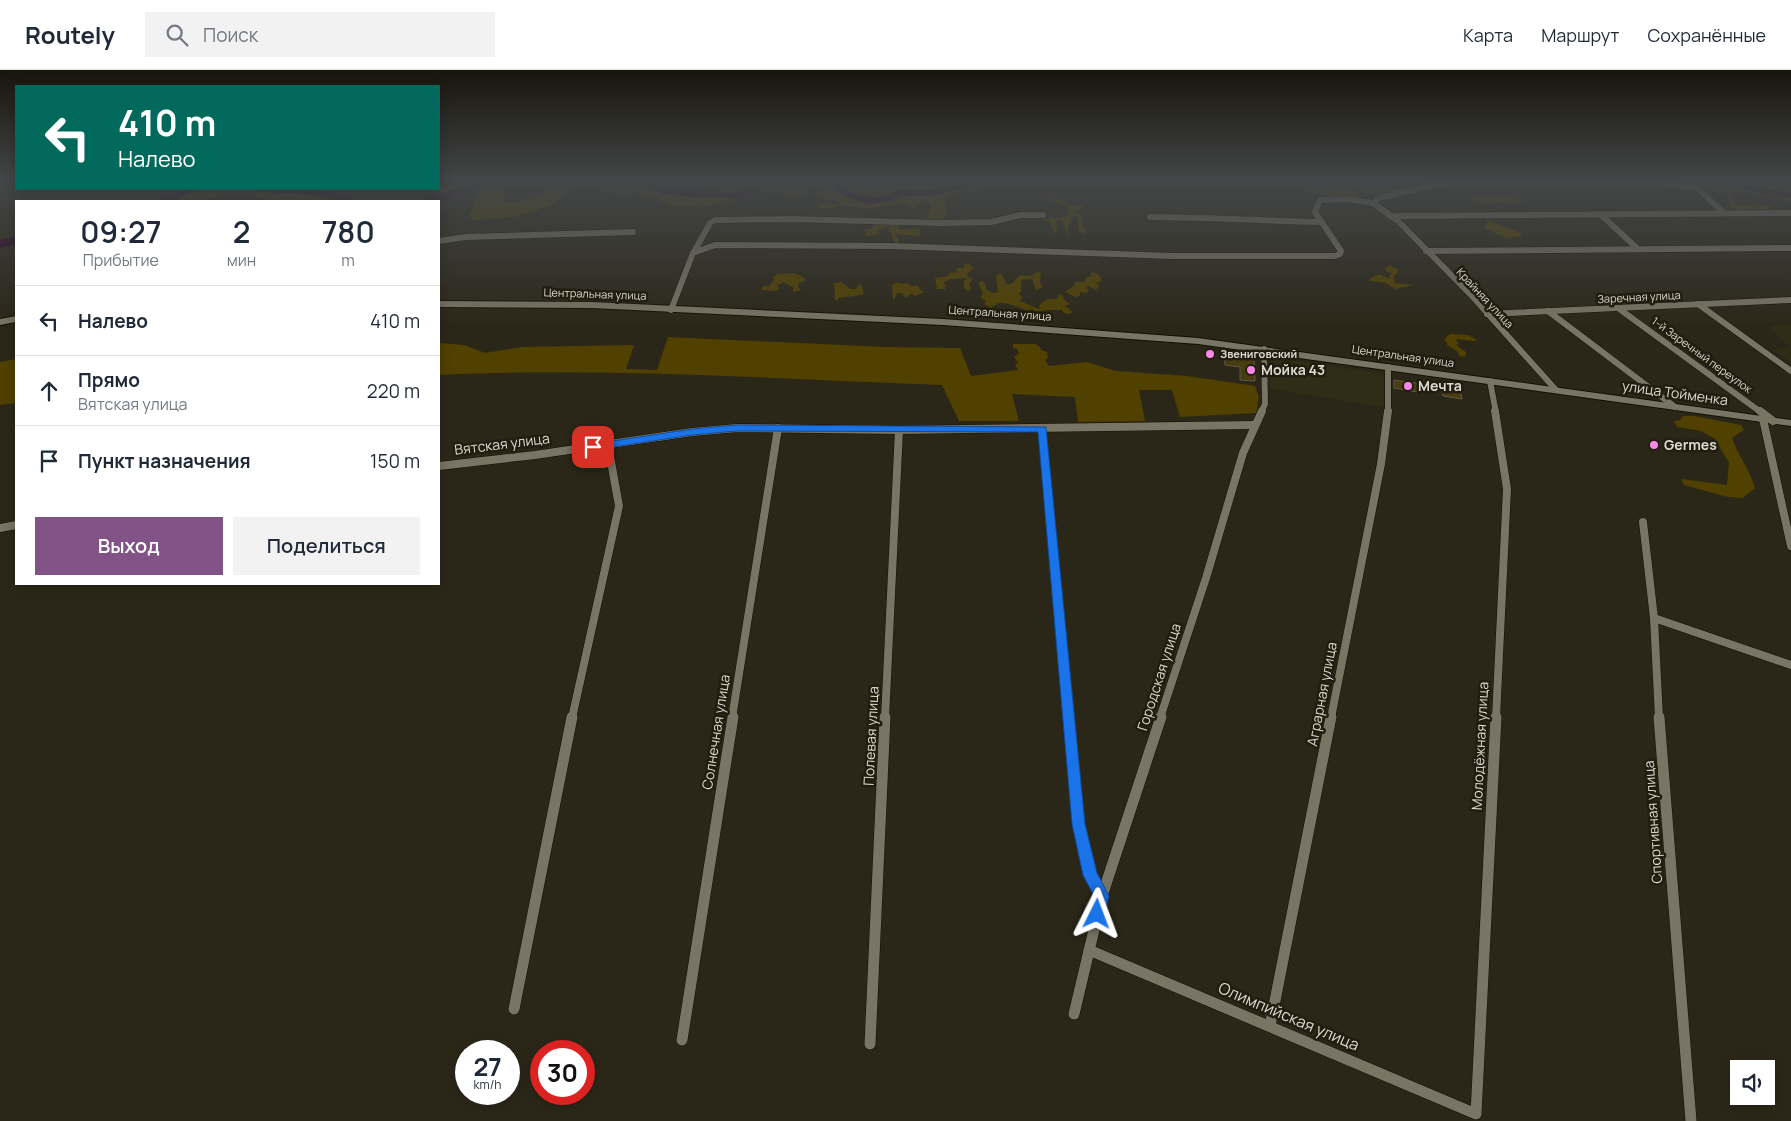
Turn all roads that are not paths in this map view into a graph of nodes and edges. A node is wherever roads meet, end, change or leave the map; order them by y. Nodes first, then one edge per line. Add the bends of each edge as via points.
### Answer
1 (707, 229) edge
2 (1325, 229) edge
3 (1403, 229) edge
4 (1616, 229) edge
5 (633, 232) dead end
6 (440, 241) edge
7 (1791, 248) edge
8 (1638, 249) junction
9 (1426, 251) junction
10 (693, 253) junction
11 (1791, 300) edge
12 (440, 304) edge
13 (1698, 304) junction
14 (1618, 308) junction
15 (671, 310) junction
16 (1548, 311) junction
17 (1487, 314) junction
18 (15, 319) edge
19 (0, 322) edge
20 (1264, 349) junction
21 (1388, 367) junction
22 (1791, 371) edge
23 (1490, 381) junction
24 (1556, 390) junction
25 (1675, 407) junction
26 (1768, 420) junction
27 (1791, 423) edge
28 (1254, 425) junction
29 (778, 428) junction
30 (1042, 429) junction
31 (899, 430) junction
32 (608, 445) junction
33 (440, 466) edge
34 (1781, 499) junction
35 (1791, 502) edge
36 (1643, 522) dead end
37 (15, 525) edge
38 (0, 528) edge
39 (1791, 546) edge
40 (1654, 618) junction
41 (1791, 665) edge
42 (1102, 896) junction
43 (1089, 950) junction
44 (514, 1009) dead end
45 (1074, 1014) dead end
46 (1270, 1026) junction
47 (682, 1040) dead end
48 (870, 1044) dead end
49 (1476, 1114) joint
50 (1691, 1121) edge

1 - 10 street
2 - 10 street via 1341,250 1340,254 1173,256 891,246 725,245
3 - 9 street, Крайняя улица
4 - 8 street
5 - 6 street via 465,236
7 - 8 street
8 - 9 street
9 - 17 street, Крайняя улица
10 - 15 street
11 - 13 street, Заречная улица
12 - 15 street, Центральная улица via 541,304
13 - 14 street, Заречная улица
13 - 22 street
14 - 16 street, Заречная улица
14 - 26 street, 1-й Заречный переулок
15 - 20 street, Центральная улица via 943,322 1198,340
16 - 17 street, Заречная улица
16 - 25 street
17 - 24 street, Крайняя улица
18 - 19 street
20 - 21 street, Центральная улица
20 - 28 street, Городская улица via 1265,404
21 - 23 street, Центральная улица
21 - 46 street, Аграрная улица via 1388,416 1381,464
23 - 24 street, Центральная улица
23 - 49 street, Молодёжная улица via 1507,489
24 - 25 street, улица Тойменка
25 - 26 street, улица Тойменка
26 - 27 street, улица Тойменка
26 - 34 street
28 - 30 street, Вятская улица
28 - 42 street, Городская улица
29 - 31 street, Вятская улица
29 - 32 street, Вятская улица via 692,432
29 - 47 street, Солнечная улица
30 - 31 street, Вятская улица
30 - 42 street via 1078,824 1090,875
31 - 48 street, Полевая улица
32 - 33 street, Вятская улица
32 - 44 street via 619,506 579,682
34 - 35 street
34 - 39 street
36 - 40 street, Спортивная улица
37 - 38 street
40 - 41 street
40 - 50 street, Спортивная улица
42 - 43 street, Городская улица
43 - 45 street, Городская улица
43 - 46 street, Олимпийская улица
46 - 49 street, Олимпийская улица

